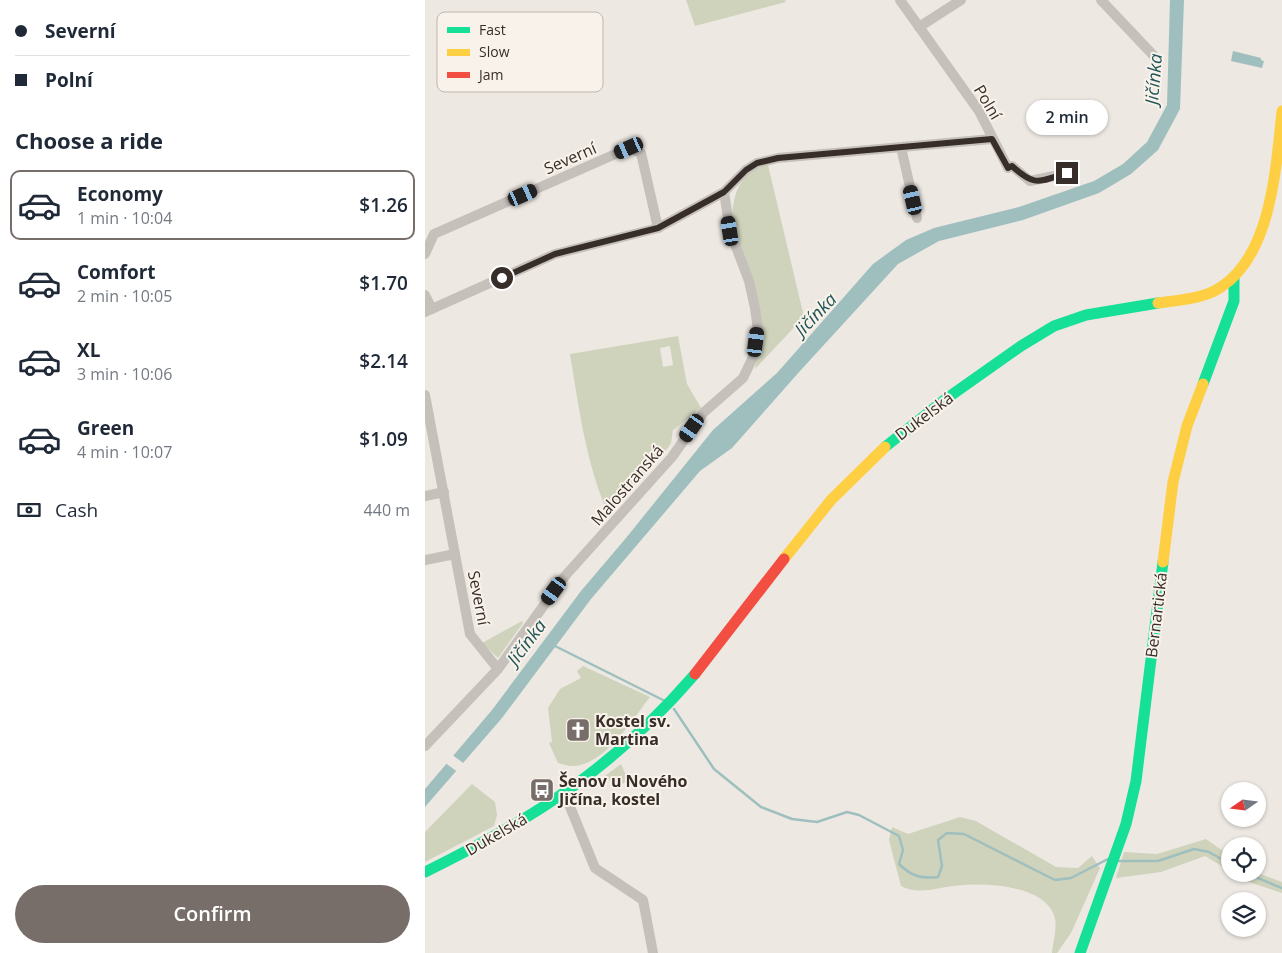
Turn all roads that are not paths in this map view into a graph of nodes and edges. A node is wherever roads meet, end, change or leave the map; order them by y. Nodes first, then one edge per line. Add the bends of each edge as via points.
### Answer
1 (900, 0) edge
2 (961, 0) edge
3 (1101, 0) edge
4 (919, 27) junction
5 (1154, 56) dead end
6 (1282, 111) edge
7 (992, 139) junction
8 (901, 147) junction
9 (1067, 173) dead end
10 (724, 192) junction
11 (917, 218) dead end
12 (658, 228) junction
13 (425, 254) edge
14 (1234, 278) junction
15 (425, 295) edge
16 (428, 311) edge
17 (425, 395) edge
18 (444, 492) junction
19 (425, 496) edge
20 (455, 554) junction
21 (425, 560) edge
22 (498, 669) junction
23 (425, 746) edge
24 (564, 792) junction
25 (425, 872) edge
26 (653, 953) edge
27 (1080, 953) edge

1 - 4 street, Polní
2 - 4 street
3 - 5 street
4 - 7 street, Polní via 979,111
6 - 14 main road, Dukelská via 1265,213 1250,256
7 - 8 street
7 - 9 street, Polní via 1008,168 1012,166 1030,181
8 - 10 street via 757,163
8 - 11 street
10 - 12 street
10 - 22 street, Malostranská via 730,231 749,281 755,308 758,330 755,355 743,378 703,413 672,457 565,576
12 - 13 street, Severní via 641,153 629,148 434,234
12 - 16 street via 555,254
14 - 24 main road, Dukelská via 1210,292 1090,314 1052,326 925,413 891,440 834,497 665,709 621,750
14 - 27 main road, Bernartická via 1234,301 1187,426 1173,482 1136,781 1126,824
15 - 16 street
17 - 18 street, Severní
18 - 19 street
18 - 20 street, Severní
20 - 21 street, Severní
20 - 22 street, Severní via 470,634
22 - 23 street, Malostranská
24 - 25 main road, Dukelská via 483,842
24 - 26 street via 570,800 595,868 643,900

